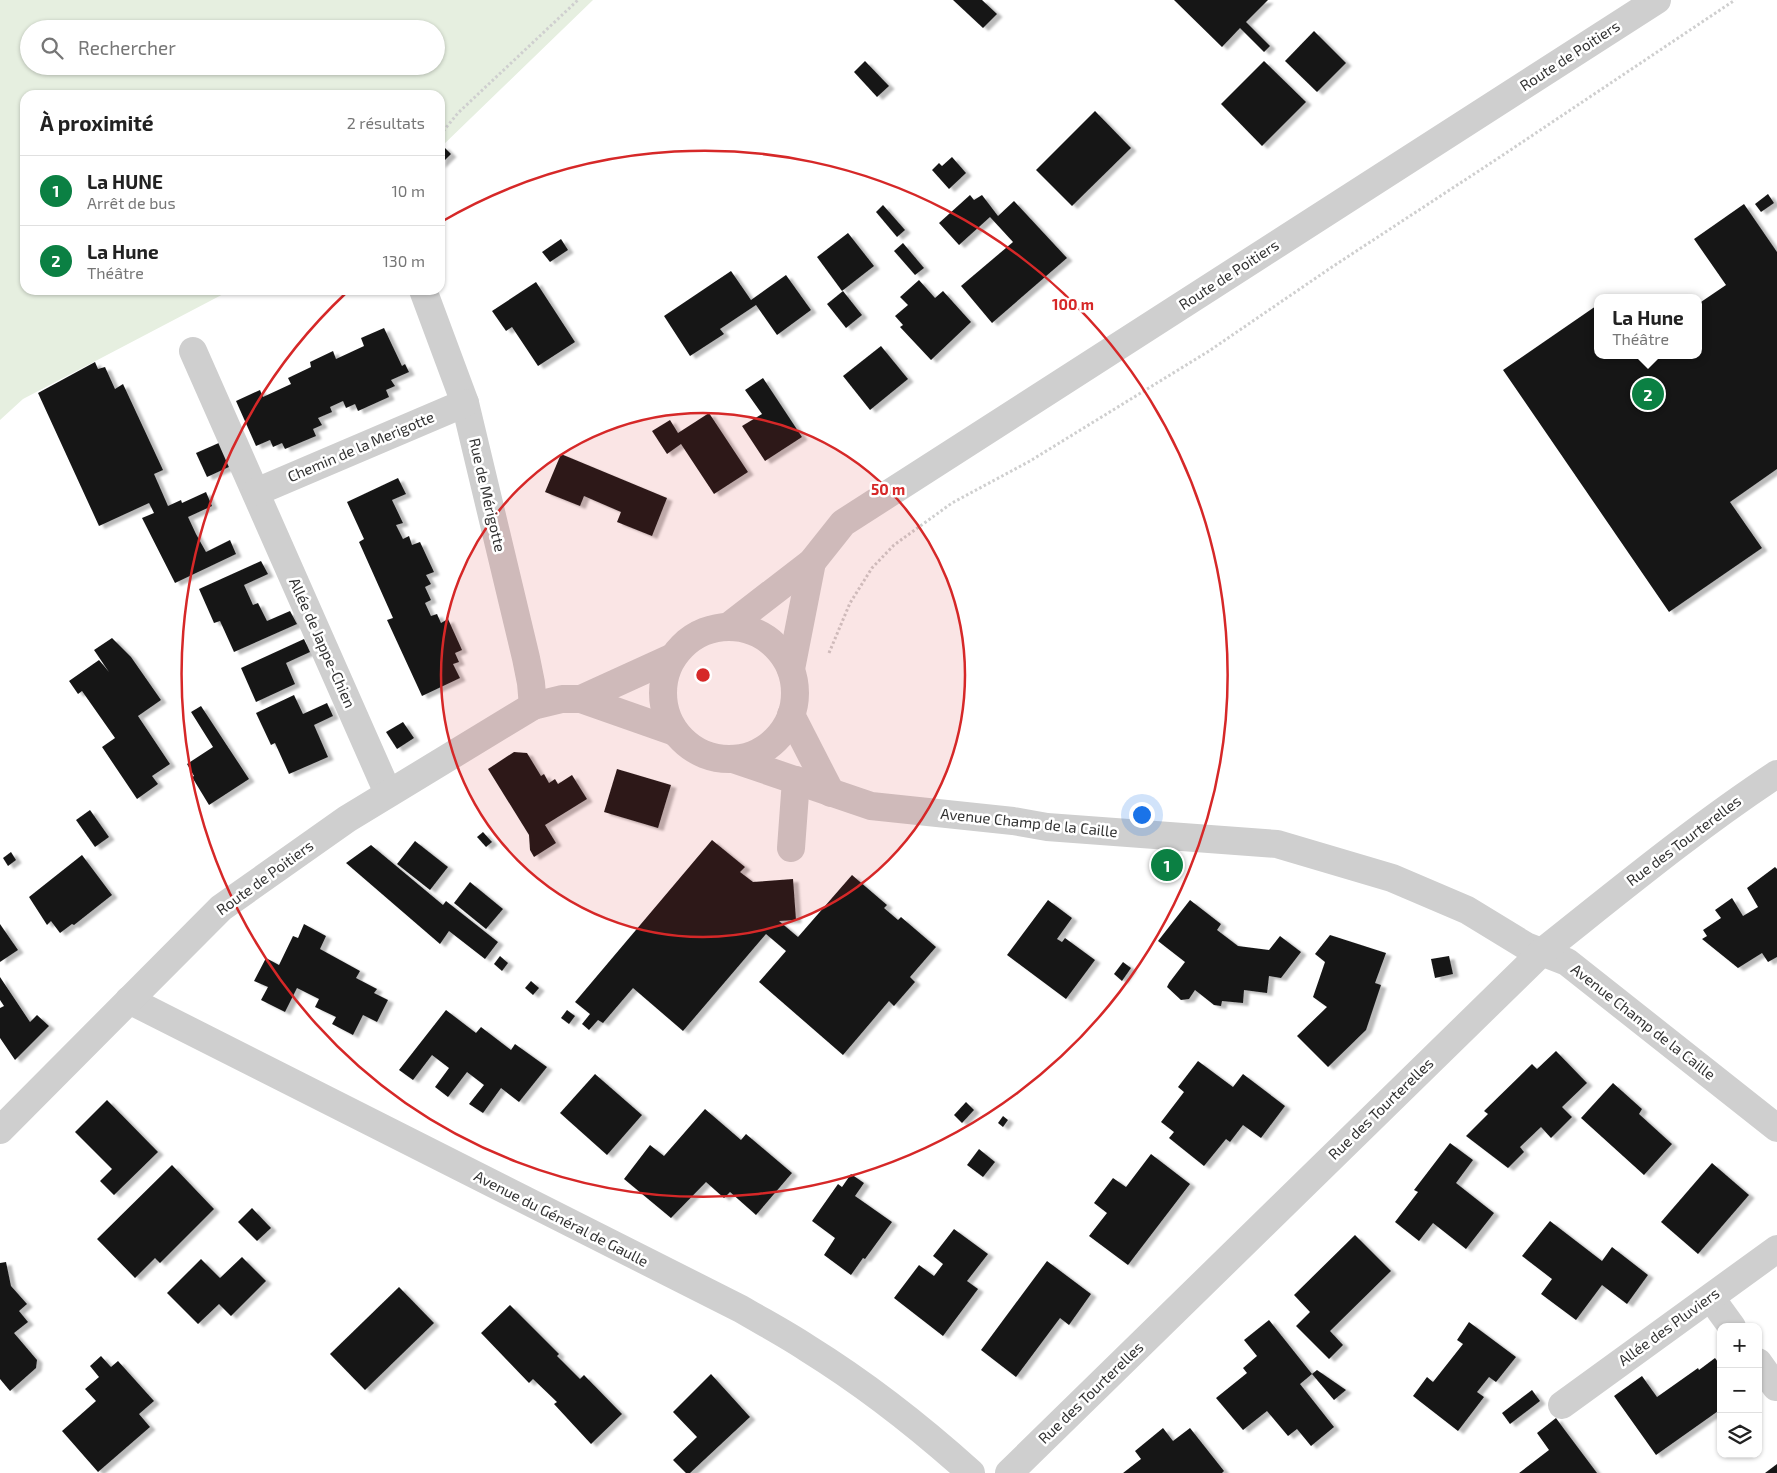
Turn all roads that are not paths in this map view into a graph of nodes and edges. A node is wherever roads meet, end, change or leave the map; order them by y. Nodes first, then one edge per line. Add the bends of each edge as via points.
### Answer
1 (1657, 0) edge
2 (425, 295) edge
3 (193, 351) dead end
4 (466, 403) junction
5 (256, 492) junction
6 (812, 562) junction
7 (729, 626) junction
8 (671, 658) junction
9 (791, 669) junction
10 (580, 699) junction
11 (533, 706) junction
12 (791, 715) junction
13 (675, 732) junction
14 (733, 758) junction
15 (1777, 774) edge
16 (796, 780) junction
17 (388, 793) junction
18 (831, 793) junction
19 (791, 848) dead end
20 (1542, 952) junction
21 (129, 1000) junction
22 (1777, 1128) edge
23 (0, 1130) edge
24 (1777, 1249) edge
25 (1711, 1298) junction
26 (1729, 1323) edge
27 (1762, 1368) edge
28 (1776, 1387) edge
29 (1562, 1405) dead end
30 (971, 1473) edge
31 (1009, 1473) edge

1 - 6 street, Route de Poitiers via 843,523
2 - 4 street, Rue de Mérigotte
3 - 5 street, Allée de Jappe-Chien
4 - 5 street, Chemin de la Merigotte
4 - 11 street, Rue de Mérigotte via 526,658
5 - 17 street, Allée de Jappe-Chien
6 - 7 street, Route de Poitiers
6 - 9 street, Route de Poitiers
7 - 8 street via 715,627 690,638
7 - 9 street via 740,626 764,635 783,653
8 - 10 street, Route de Poitiers
8 - 13 street via 662,682 663,707
9 - 12 street via 795,678 796,703
10 - 11 street, Route de Poitiers via 562,699
10 - 13 street, Route de Poitiers
11 - 17 street, Route de Poitiers
12 - 14 street via 788,726 769,747 745,758
12 - 18 street
13 - 14 street via 695,750 719,759
14 - 16 street, Avenue Champ de la Caille
15 - 20 street, Rue des Tourterelles via 1740,798
16 - 18 street, Avenue Champ de la Caille
16 - 19 street
17 - 21 street, Route de Poitiers via 221,908
18 - 20 street, Avenue Champ de la Caille via 870,806 1048,827 1277,844 1392,878 1467,910 1526,946
20 - 22 street, Avenue Champ de la Caille via 1567,962
20 - 31 street, Rue des Tourterelles
21 - 23 street, Route de Poitiers
21 - 30 street, Avenue du Général de Gaulle via 741,1309 807,1348 877,1396
24 - 25 street, Allée des Pluviers
25 - 26 street
25 - 29 street, Allée des Pluviers
27 - 28 street

